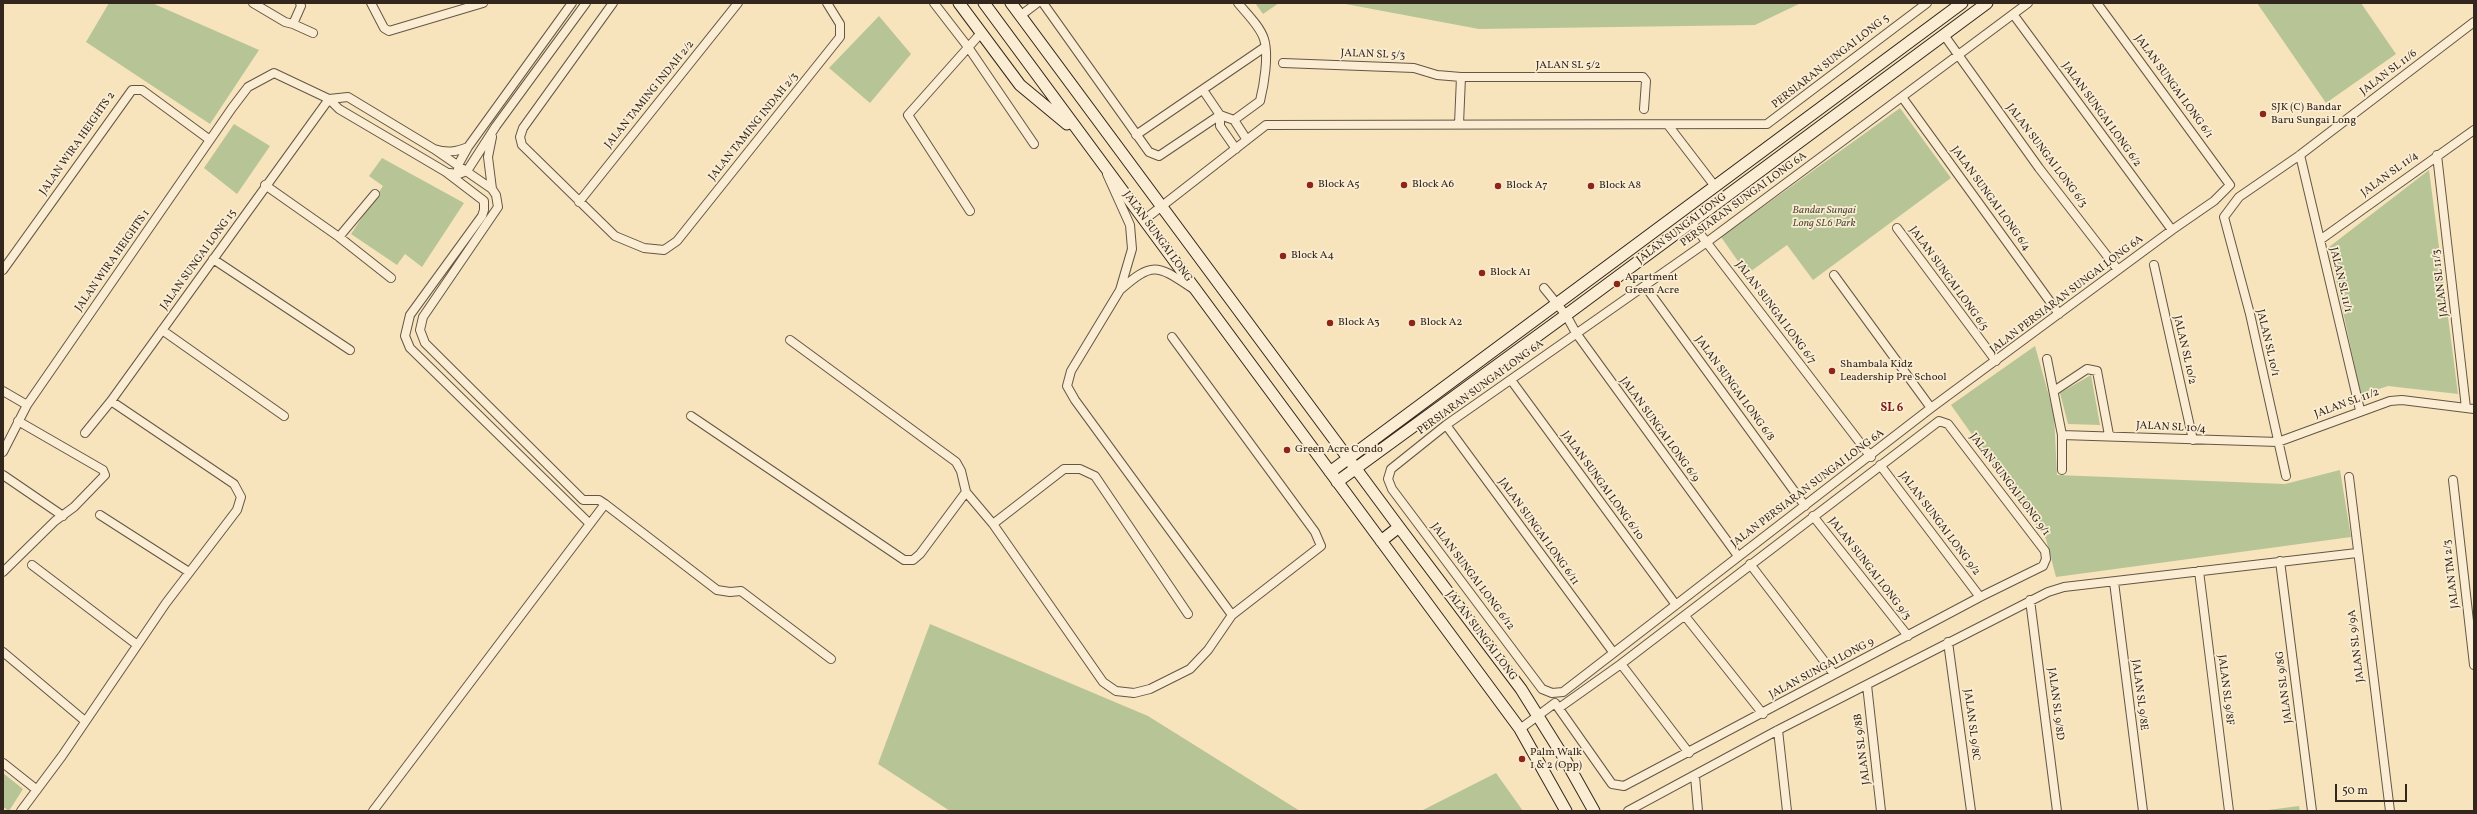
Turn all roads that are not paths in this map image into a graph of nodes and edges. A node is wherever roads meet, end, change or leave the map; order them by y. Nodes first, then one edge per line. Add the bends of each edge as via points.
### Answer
1 (300, 3) edge
2 (371, 3) edge
3 (483, 3) edge
4 (572, 3) edge
5 (586, 3) edge
6 (613, 3) edge
7 (738, 3) edge
8 (827, 3) edge
9 (934, 3) edge
10 (959, 3) edge
11 (984, 3) edge
12 (1012, 3) edge
13 (1037, 3) edge
14 (1044, 3) edge
15 (1238, 3) edge
16 (1927, 3) edge
17 (1962, 3) edge
18 (1987, 3) edge
19 (2028, 3) edge
20 (2098, 3) edge
21 (256, 4) edge
22 (470, 4) edge
23 (2012, 14) junction
24 (1020, 16) junction
25 (2474, 22) edge
26 (293, 24) junction
27 (313, 33) dead end
28 (982, 34) junction
29 (1944, 35) junction
30 (968, 47) junction
31 (1265, 47) junction
32 (1957, 54) junction
33 (1283, 63) dead end
34 (1461, 77) junction
35 (1203, 90) junction
36 (1902, 97) junction
37 (329, 98) junction
38 (1644, 109) dead end
39 (1220, 115) junction
40 (1234, 120) junction
41 (1459, 124) junction
42 (1668, 125) junction
43 (496, 126) junction
44 (2474, 130) edge
45 (1080, 134) junction
46 (1136, 135) junction
47 (210, 140) junction
48 (1247, 140) junction
49 (1034, 144) dead end
50 (468, 147) junction
51 (434, 149) junction
52 (1236, 149) junction
53 (2300, 155) junction
54 (2437, 155) junction
55 (1103, 164) junction
56 (458, 165) junction
57 (446, 172) junction
58 (463, 172) junction
59 (464, 184) junction
60 (265, 185) junction
61 (2230, 185) joint
62 (1714, 186) junction
63 (492, 189) junction
64 (375, 194) dead end
65 (579, 202) junction
66 (1161, 207) junction
67 (970, 211) dead end
68 (2224, 217) joint
69 (1144, 220) junction
70 (1691, 222) junction
71 (1897, 228) dead end
72 (2172, 230) junction
73 (339, 236) junction
74 (2320, 240) junction
75 (1707, 242) junction
76 (213, 259) junction
77 (2154, 265) dead end
78 (3, 270) edge
79 (2118, 270) junction
80 (1834, 275) dead end
81 (391, 278) dead end
82 (1645, 286) junction
83 (1544, 288) dead end
84 (1120, 290) junction
85 (1196, 290) junction
86 (1556, 303) junction
87 (2060, 314) junction
88 (1566, 315) junction
89 (162, 330) junction
90 (1576, 333) junction
91 (1172, 337) dead end
92 (790, 340) dead end
93 (350, 350) dead end
94 (2047, 359) dead end
95 (1996, 361) junction
96 (1511, 380) junction
97 (3, 391) edge
98 (2054, 391) junction
99 (111, 401) junction
100 (27, 404) junction
101 (1931, 408) junction
102 (2470, 408) edge
103 (2360, 410) junction
104 (284, 416) dead end
105 (691, 416) dead end
106 (18, 421) junction
107 (1446, 425) junction
108 (85, 433) dead end
109 (2062, 435) junction
110 (2109, 435) junction
111 (2193, 440) junction
112 (2278, 442) junction
113 (3, 452) edge
114 (1349, 457) junction
115 (1871, 457) junction
116 (1880, 465) junction
117 (1393, 466) joint
118 (1357, 468) junction
119 (2062, 470) dead end
120 (1330, 472) junction
121 (3, 475) edge
122 (2286, 476) dead end
123 (2349, 477) dead end
124 (2452, 480) dead end
125 (1337, 482) junction
126 (966, 492) junction
127 (605, 504) junction
128 (1805, 506) junction
129 (100, 515) dead end
130 (63, 516) junction
131 (1813, 516) junction
132 (589, 523) junction
133 (993, 524) junction
134 (1399, 527) junction
135 (1381, 541) junction
136 (2357, 553) junction
137 (1738, 556) junction
138 (2280, 561) junction
139 (1750, 564) junction
140 (32, 565) dead end
141 (2043, 566) joint
142 (2199, 571) junction
143 (3, 572) edge
144 (189, 572) junction
145 (2114, 582) junction
146 (1980, 597) junction
147 (2030, 600) junction
148 (1676, 605) junction
149 (1188, 614) dead end
150 (1232, 615) junction
151 (1685, 616) junction
152 (1908, 636) junction
153 (1948, 642) junction
154 (136, 644) junction
155 (2473, 651) edge
156 (3, 652) edge
157 (1613, 652) junction
158 (831, 659) dead end
159 (1621, 664) junction
160 (2474, 666) edge
161 (1834, 674) junction
162 (1867, 685) junction
163 (1552, 693) joint
164 (1560, 708) junction
165 (1763, 714) junction
166 (1539, 716) junction
167 (84, 720) junction
168 (1520, 729) junction
169 (1778, 730) junction
170 (1689, 753) junction
171 (3, 763) edge
172 (1695, 776) junction
173 (36, 790) junction
174 (1593, 809) edge
175 (21, 811) edge
176 (373, 811) edge
177 (1566, 811) edge
178 (1603, 811) edge
179 (1628, 811) edge
180 (1698, 811) edge
181 (1788, 811) edge
182 (1881, 811) edge
183 (1971, 811) edge
184 (2057, 811) edge
185 (2143, 811) edge
186 (2229, 811) edge
187 (2312, 811) edge
188 (2390, 811) edge

1 - 26 street via 299,14
2 - 22 street via 386,30
3 - 22 street
4 - 50 street
5 - 43 street
6 - 65 street via 523,128 520,137 522,145
7 - 65 street, JALAN TAMING INDAH 2/2
8 - 65 street, JALAN TAMING INDAH 2/3 via 840,24 840,37 677,241 664,250 644,248 615,236
9 - 30 street
10 - 28 street
11 - 45 street, JALAN SUNGAI LONG
12 - 24 street, JALAN SUNGAI LONG
13 - 24 street
14 - 46 street
15 - 31 street via 1262,35
16 - 42 street, PERSIARAN SUNGAI LONG 5 via 1768,124
17 - 62 street, JALAN SUNGAI LONG
18 - 29 street, JALAN SUNGAI LONG
19 - 23 street, PERSIARAN SUNGAI LONG 6A
20 - 61 street, JALAN SUNGAI LONG 6/1
21 - 26 street via 284,22
23 - 32 street, PERSIARAN SUNGAI LONG 6A
23 - 72 street, JALAN SUNGAI LONG 6/2
24 - 66 street, JALAN SUNGAI LONG
25 - 53 street, JALAN SL 11/6
26 - 27 street
28 - 30 street
28 - 45 street via 1020,85
29 - 32 street, JALAN SUNGAI LONG 6/3
29 - 70 street, JALAN SUNGAI LONG
30 - 49 street
30 - 67 street via 908,115
31 - 35 street
31 - 40 street via 1264,83 1260,101
32 - 36 street, PERSIARAN SUNGAI LONG 6A
32 - 79 street, JALAN SUNGAI LONG 6/3 via 2039,168
33 - 34 street, JALAN SL 5/3 via 1414,68 1437,75
34 - 38 street, JALAN SL 5/2 via 1643,77 1646,81
34 - 41 street
35 - 39 street
35 - 46 street
36 - 75 street, PERSIARAN SUNGAI LONG 6A
36 - 87 street, JALAN SUNGAI LONG 6/4
37 - 47 street, JALAN WIRA HEIGHTS 1 via 274,73 248,87
37 - 51 street via 348,98
37 - 57 street via 339,109
37 - 60 street, JALAN SUNGAI LONG 15
39 - 40 street
39 - 46 street via 1159,156 1149,152
39 - 52 street via 1220,126
40 - 48 street
41 - 42 street
41 - 48 street via 1266,125
42 - 62 street
43 - 58 street
43 - 63 street via 488,150
44 - 54 street, JALAN SL 11/4
45 - 55 street, JALAN SUNGAI LONG
47 - 78 street, JALAN WIRA HEIGHTS 2 via 142,90 132,90
47 - 100 street, JALAN WIRA HEIGHTS 1
48 - 52 street
50 - 51 street via 452,152
50 - 56 street
51 - 56 street
52 - 66 street
53 - 68 street, JALAN SL 11/6 via 2239,196
53 - 74 street, JALAN SL 11/1
54 - 74 street, JALAN SL 11/4
54 - 102 street, JALAN SL 11/3
55 - 69 street, JALAN SUNGAI LONG
55 - 84 street via 1130,226 1132,249
56 - 58 street
57 - 58 street
57 - 59 street
58 - 59 street
58 - 63 street
59 - 132 street via 484,201 484,210 410,315 405,336 410,348
60 - 73 street
60 - 76 street, JALAN SUNGAI LONG 15
61 - 72 street, JALAN PERSIARAN SUNGAI LONG 6A via 2214,201
62 - 86 street, JALAN SUNGAI LONG
63 - 127 street via 498,207 423,317 420,330 425,343 583,500 599,500
64 - 73 street
66 - 69 street
66 - 114 street, JALAN SUNGAI LONG
68 - 112 street, JALAN SL 10/1 via 2250,314
69 - 85 street, JALAN SUNGAI LONG
70 - 75 street, JALAN SUNGAI LONG 6/7
70 - 88 street, JALAN SUNGAI LONG
71 - 95 street, JALAN SUNGAI LONG 6/5
72 - 79 street, JALAN PERSIARAN SUNGAI LONG 6A
73 - 81 street
74 - 103 street, JALAN SL 11/1
75 - 82 street, PERSIARAN SUNGAI LONG 6A
75 - 115 street, JALAN SUNGAI LONG 6/7
76 - 89 street, JALAN SUNGAI LONG 15
76 - 93 street
77 - 111 street, JALAN SL 10/2
79 - 87 street, JALAN PERSIARAN SUNGAI LONG 6A
80 - 101 street
82 - 90 street, PERSIARAN SUNGAI LONG 6A
82 - 128 street, JALAN SUNGAI LONG 6/8
83 - 86 street, JALAN SUNGAI LONG 6/9
84 - 85 street via 1137,275 1150,269 1162,269
84 - 150 street via 1071,371 1067,386
85 - 120 street, JALAN SUNGAI LONG
86 - 88 street, JALAN SUNGAI LONG 6/9
86 - 114 street, JALAN SUNGAI LONG
87 - 95 street, JALAN PERSIARAN SUNGAI LONG 6A
88 - 90 street, JALAN SUNGAI LONG 6/9
88 - 118 street, JALAN SUNGAI LONG
89 - 99 street, JALAN SUNGAI LONG 15
89 - 104 street
90 - 96 street, PERSIARAN SUNGAI LONG 6A
90 - 137 street, JALAN SUNGAI LONG 6/9
91 - 150 street via 1315,532 1321,546
92 - 126 street via 956,462
94 - 98 street
95 - 101 street, JALAN PERSIARAN SUNGAI LONG 6A
96 - 107 street, PERSIARAN SUNGAI LONG 6A
96 - 148 street, JALAN SUNGAI LONG 6/10
97 - 100 street
98 - 109 street
98 - 110 street via 2087,369 2097,371
99 - 108 street, JALAN SUNGAI LONG 15
99 - 144 street via 234,484 241,497 237,510
100 - 106 street, JALAN WIRA HEIGHTS 1
101 - 115 street, JALAN PERSIARAN SUNGAI LONG 6A
102 - 103 street, JALAN SL 11/2 via 2402,400
103 - 112 street, JALAN SL 11/2
105 - 126 street via 904,560 913,560 920,554
106 - 113 street
106 - 130 street via 72,450 105,472 101,480
107 - 117 street, PERSIARAN SUNGAI LONG 6A
107 - 157 street, JALAN SUNGAI LONG 6/11
109 - 110 street, JALAN SL 10/4
109 - 119 street
110 - 111 street, JALAN SL 10/4
111 - 112 street, JALAN SL 10/4
112 - 122 street, JALAN SL 10/1
114 - 118 street, JALAN SUNGAI LONG
114 - 120 street, JALAN SUNGAI LONG
115 - 128 street, JALAN PERSIARAN SUNGAI LONG 6A
116 - 131 street
116 - 141 street, JALAN SUNGAI LONG 9/1 via 1934,424 1948,424 2045,551 2046,559
116 - 146 street, JALAN SUNGAI LONG 9/2
117 - 163 street, JALAN SUNGAI LONG 6/12 via 1388,475 1392,489 1542,689
118 - 125 street, JALAN SUNGAI LONG
118 - 134 street, JALAN SUNGAI LONG
120 - 125 street, JALAN SUNGAI LONG
121 - 130 street
123 - 136 street, JALAN SL 9/9A
124 - 155 street, JALAN TM 2/3
125 - 135 street, JALAN SUNGAI LONG
126 - 133 street
127 - 132 street
127 - 158 street via 717,590 741,591
128 - 137 street, JALAN PERSIARAN SUNGAI LONG 6A
129 - 144 street
130 - 143 street
131 - 139 street
131 - 152 street, JALAN SUNGAI LONG 9/3
132 - 176 street
133 - 149 street via 1064,469 1080,469 1095,476
133 - 150 street via 1103,682 1116,691 1134,693 1150,690 1190,669 1208,650
134 - 135 street
134 - 166 street, JALAN SUNGAI LONG
135 - 168 street, JALAN SUNGAI LONG
136 - 138 street
136 - 188 street, JALAN SL 9/9A
137 - 148 street, JALAN PERSIARAN SUNGAI LONG 6A
138 - 142 street
138 - 187 street, JALAN SL 9/8G
139 - 151 street
139 - 161 street
140 - 154 street
141 - 146 street, JALAN SUNGAI LONG 9
142 - 145 street
142 - 186 street, JALAN SL 9/8F
144 - 154 street
145 - 147 street via 2064,587
145 - 185 street, JALAN SL 9/8E
146 - 152 street, JALAN SUNGAI LONG 9
147 - 153 street
147 - 184 street, JALAN SL 9/8D
148 - 157 street, JALAN PERSIARAN SUNGAI LONG 6A
151 - 159 street
151 - 165 street
152 - 161 street, JALAN SUNGAI LONG 9
153 - 162 street
153 - 183 street, JALAN SL 9/8C
154 - 167 street
155 - 160 street, JALAN TM 2/3
156 - 167 street
157 - 163 street, JALAN PERSIARAN SUNGAI LONG 6A via 1564,692
159 - 164 street
159 - 170 street
161 - 165 street, JALAN SUNGAI LONG 9
162 - 169 street
162 - 182 street, JALAN SL 9/8B
164 - 166 street via 1555,703
164 - 170 street, JALAN SUNGAI LONG 9 via 1612,784 1624,786
165 - 170 street, JALAN SUNGAI LONG 9
166 - 168 street
166 - 174 street, JALAN SUNGAI LONG
167 - 173 street
168 - 177 street, JALAN SUNGAI LONG
169 - 172 street
169 - 181 street
171 - 173 street
172 - 179 street
172 - 180 street
173 - 175 street
174 - 178 street

